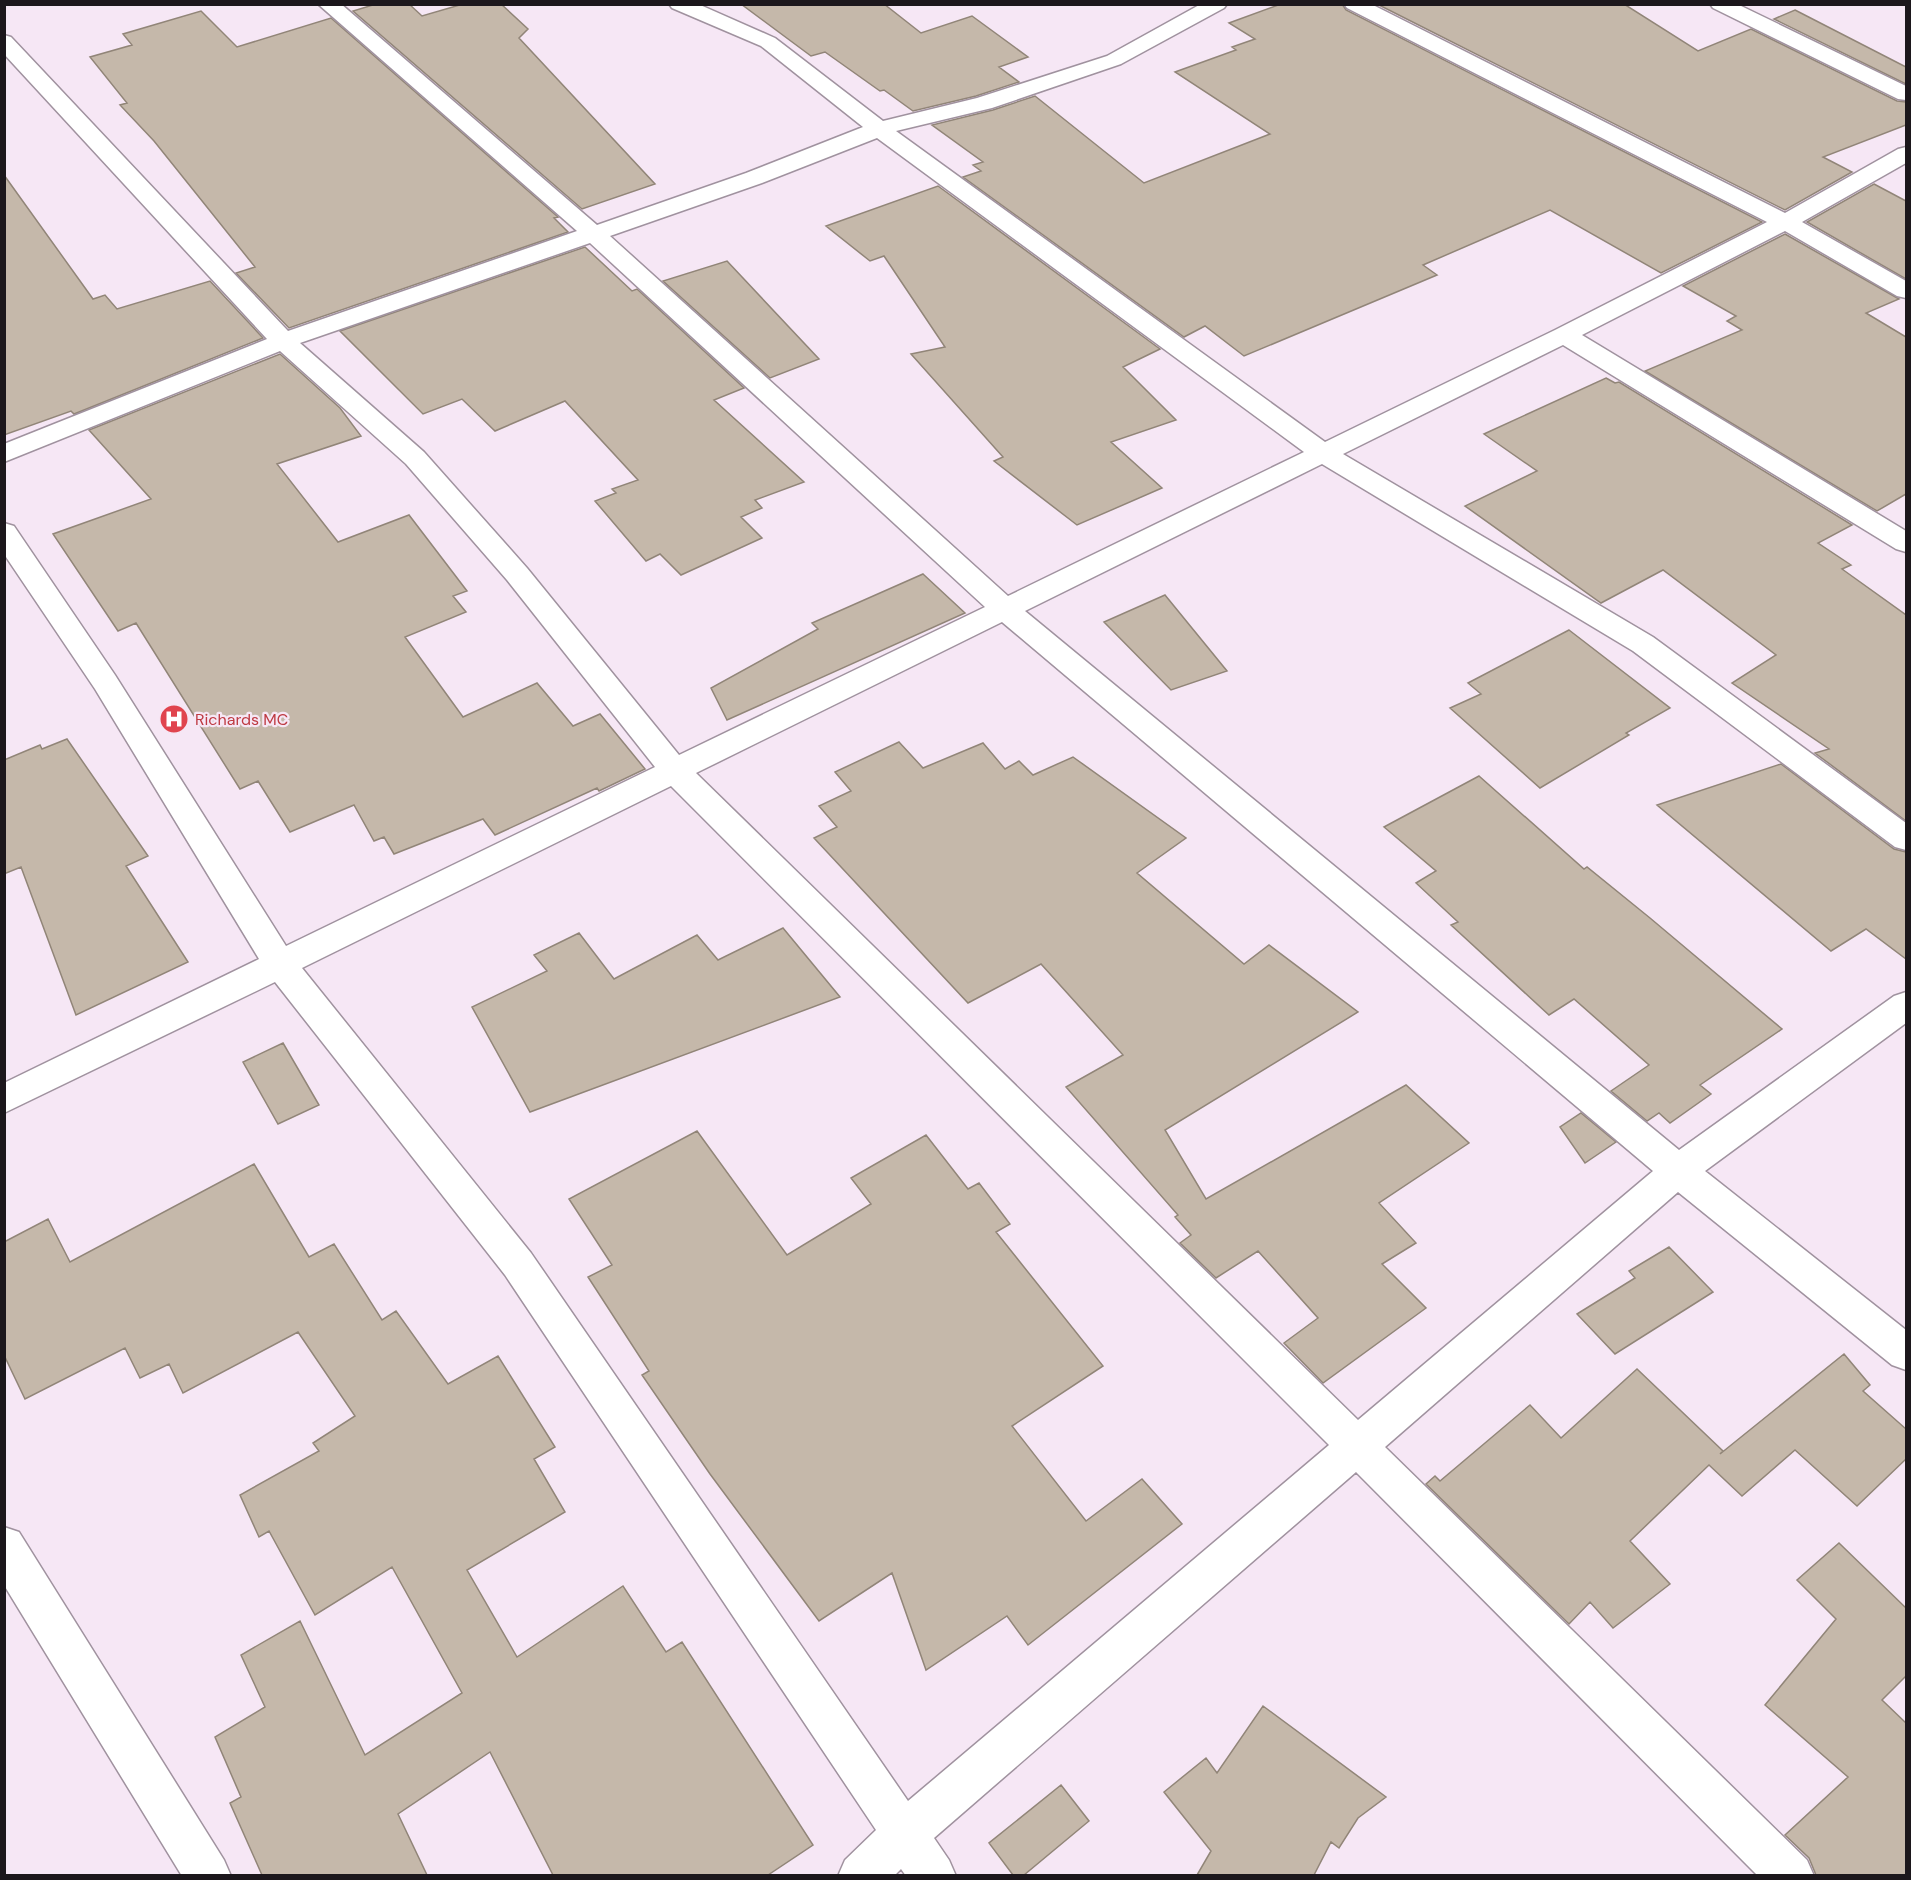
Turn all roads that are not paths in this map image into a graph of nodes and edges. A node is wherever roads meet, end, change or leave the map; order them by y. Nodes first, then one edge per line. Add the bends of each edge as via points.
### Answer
1 (328, 4) edge
2 (679, 4) edge
3 (1217, 4) edge
4 (1354, 4) edge
5 (1720, 4) edge
6 (4, 41) edge
7 (1906, 94) edge
8 (879, 129) junction
9 (1906, 154) edge
10 (1785, 222) junction
11 (595, 234) junction
12 (1906, 291) edge
13 (1564, 335) junction
14 (283, 341) junction
15 (1323, 453) junction
16 (4, 454) edge
17 (4, 532) edge
18 (1906, 543) edge
19 (1005, 609) junction
20 (675, 771) junction
21 (1906, 839) edge
22 (280, 964) junction
23 (1906, 1005) edge
24 (4, 1100) edge
25 (1678, 1171) junction
26 (1906, 1353) edge
27 (4, 1546) edge
28 (904, 1834) junction
29 (208, 1875) edge
30 (861, 1875) edge
31 (933, 1875) edge
32 (1791, 1875) edge

1 - 11 street
2 - 8 street via 768,42
3 - 8 street via 1114,60 984,103
4 - 10 street
5 - 7 street
6 - 14 street
8 - 11 street
8 - 15 street
9 - 10 street
10 - 12 street
10 - 13 street
11 - 14 street
11 - 19 street
13 - 15 street
13 - 18 street
14 - 16 street
14 - 20 street via 415,458 517,574
15 - 19 street
15 - 21 street via 1643,644
17 - 22 street via 105,682
19 - 20 street
19 - 25 street
20 - 22 street
20 - 32 street
22 - 24 street
22 - 28 street via 518,1264
23 - 25 street
25 - 26 street
25 - 28 street
27 - 29 street
28 - 30 street
28 - 31 street

